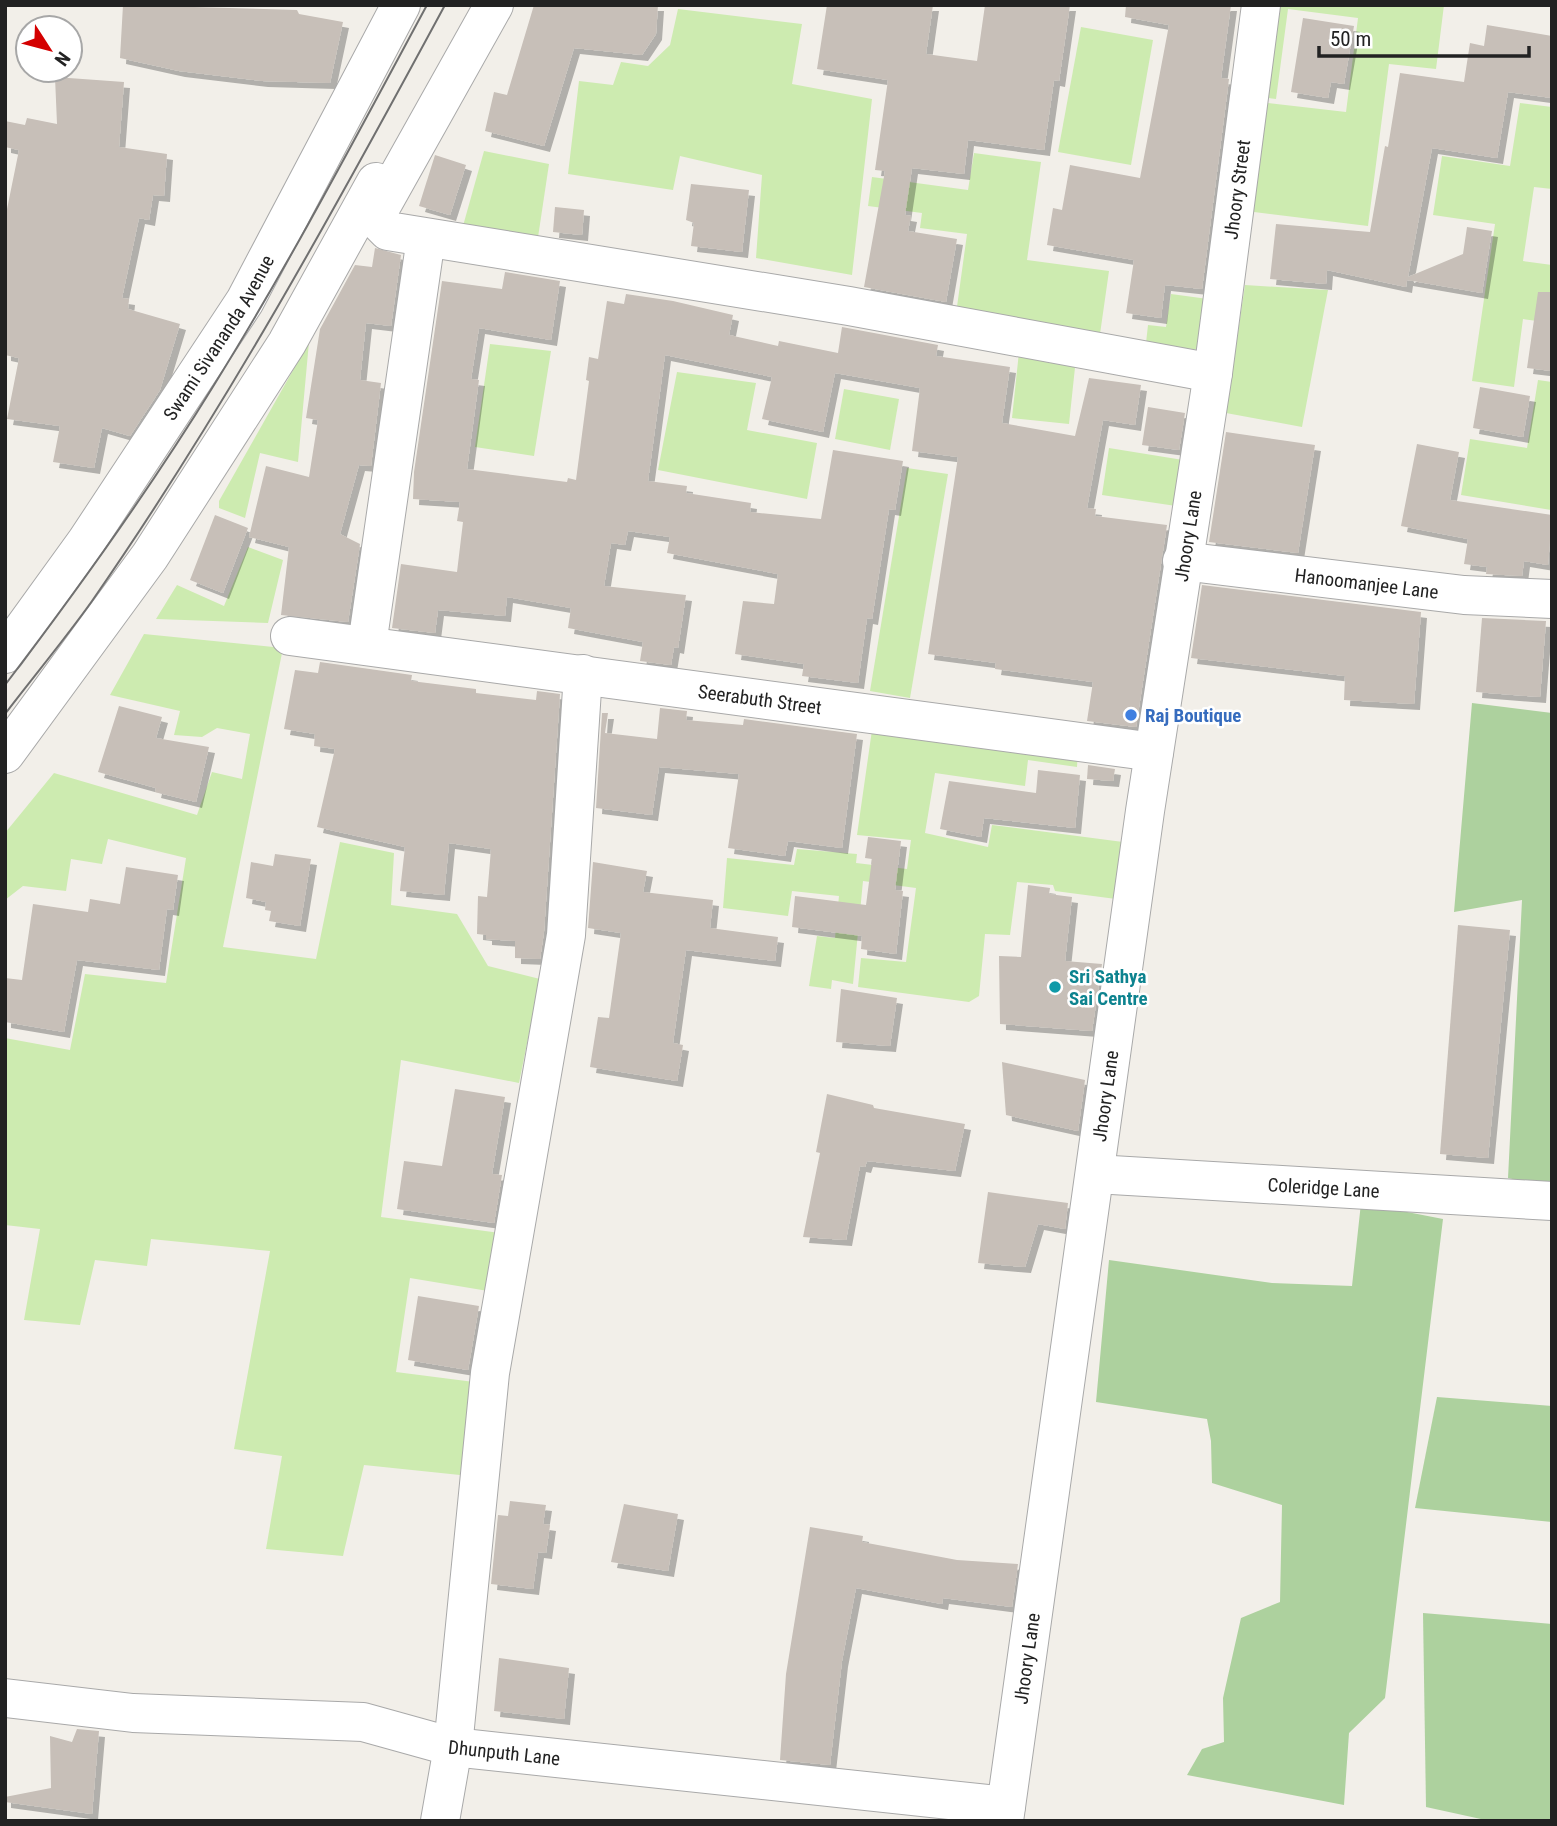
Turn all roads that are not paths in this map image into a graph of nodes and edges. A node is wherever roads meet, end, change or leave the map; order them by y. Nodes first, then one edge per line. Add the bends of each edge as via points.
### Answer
1 (401, 5) edge
2 (473, 5) edge
3 (494, 5) edge
4 (1261, 5) edge
5 (426, 238) junction
6 (1213, 373) junction
7 (1182, 561) junction
8 (1552, 599) edge
9 (290, 636) dead end
10 (367, 645) junction
11 (5, 654) edge
12 (583, 674) junction
13 (1154, 752) junction
14 (5, 754) edge
15 (1096, 1174) junction
16 (1552, 1201) edge
17 (5, 1698) edge
18 (453, 1747) junction
19 (1005, 1813) edge
20 (440, 1821) edge

1 - 11 street, Swami Sivananda Avenue via 245,301 86,542
2 - 14 street via 287,343 150,556
3 - 5 street via 379,212 377,219 388,231
4 - 6 street, Jhoory Street
5 - 6 street via 849,306
5 - 10 street
6 - 7 street, Jhoory Lane
7 - 8 street, Hanoomanjee Lane via 1464,595
7 - 13 street, Jhoory Lane
9 - 10 street, Seerabuth Street
10 - 12 street, Seerabuth Street
12 - 13 street, Seerabuth Street
12 - 18 street via 566,935 489,1373
13 - 15 street, Jhoory Lane
15 - 16 street, Coleridge Lane
15 - 19 street, Jhoory Lane
17 - 18 street, Dhunputh Lane via 133,1713 363,1722
18 - 19 street, Dhunputh Lane
18 - 20 street

